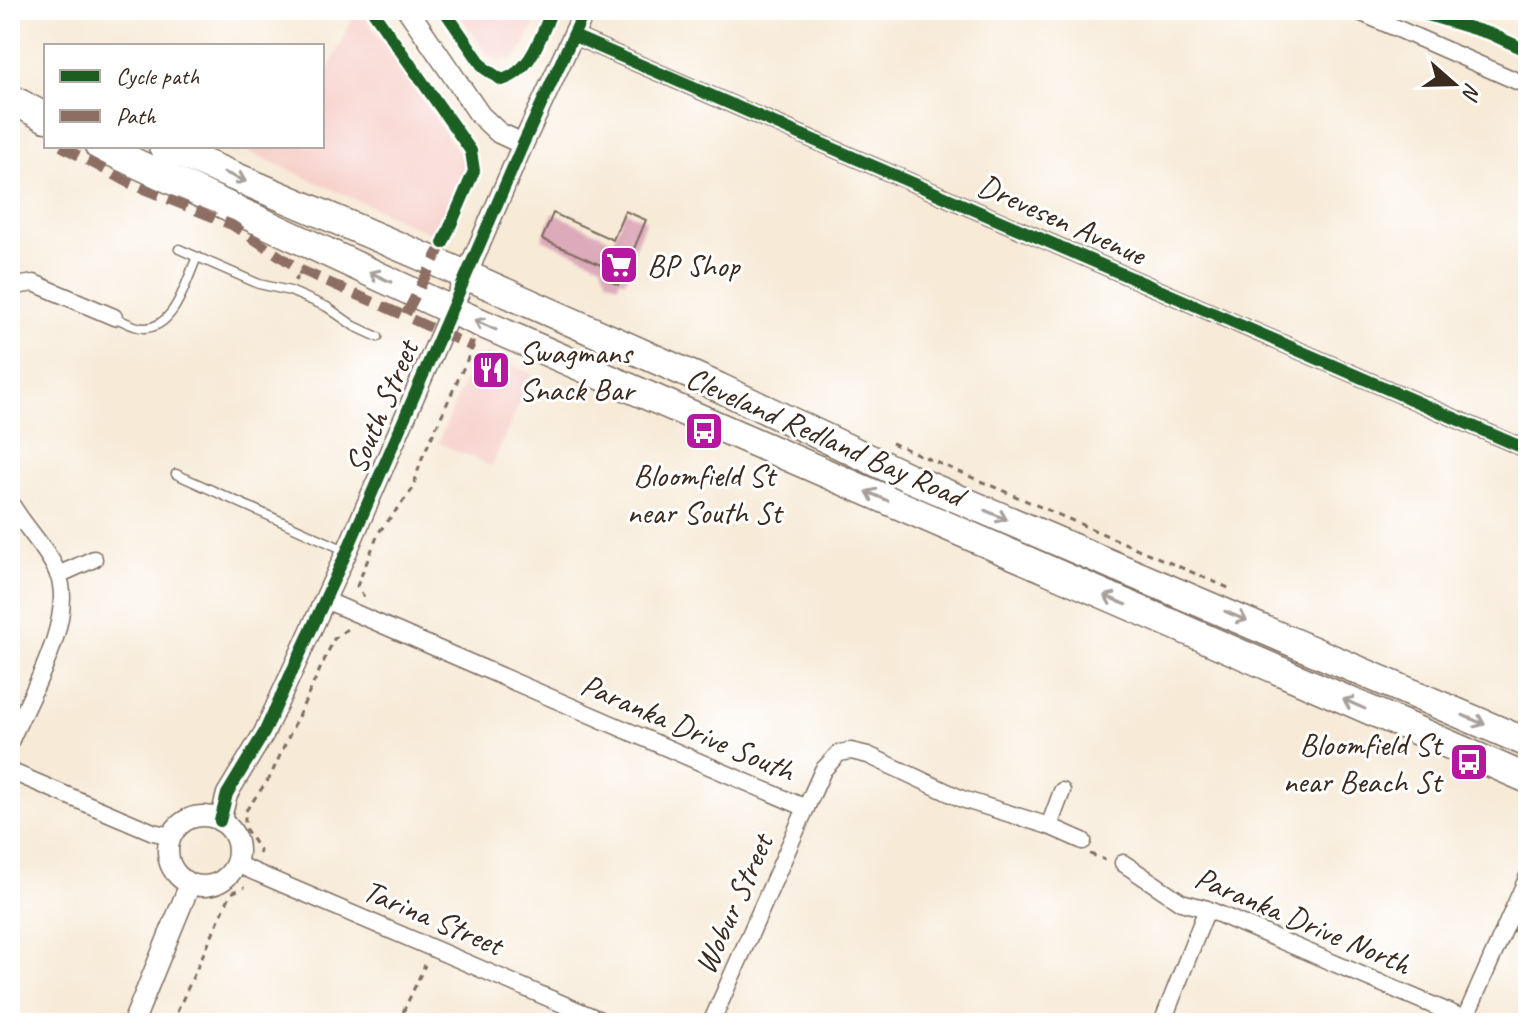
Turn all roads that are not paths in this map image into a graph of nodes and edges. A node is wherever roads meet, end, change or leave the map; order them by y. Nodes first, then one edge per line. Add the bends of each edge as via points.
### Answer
1 (408, 10) edge
2 (585, 10) edge
3 (1355, 10) edge
4 (574, 36) junction
5 (10, 81) edge
6 (1528, 86) edge
7 (44, 95) edge
8 (10, 98) edge
9 (44, 117) edge
10 (523, 144) junction
11 (103, 148) edge
12 (168, 148) edge
13 (179, 249) dead end
14 (197, 257) junction
15 (466, 275) junction
16 (10, 287) edge
17 (451, 310) junction
18 (114, 317) joint
19 (378, 337) dead end
20 (1528, 450) edge
21 (176, 474) dead end
22 (10, 502) edge
23 (347, 551) junction
24 (94, 559) dead end
25 (58, 575) junction
26 (325, 600) junction
27 (10, 742) edge
28 (1528, 743) edge
29 (10, 771) edge
30 (1528, 779) edge
31 (1062, 791) dead end
32 (806, 808) junction
33 (220, 821) junction
34 (1049, 826) junction
35 (171, 836) junction
36 (1083, 841) road end
37 (1123, 863) road end
38 (244, 867) junction
39 (1528, 876) edge
40 (190, 884) junction
41 (1207, 909) junction
42 (1464, 1021) edge
43 (133, 1023) edge
44 (607, 1023) edge
45 (711, 1023) edge
46 (1162, 1023) edge

1 - 10 street via 480,115 499,133
2 - 4 street, South Street
3 - 6 street
4 - 10 street, South Street
4 - 20 street, Drevesen Avenue
5 - 7 highway
8 - 9 highway
10 - 15 street, South Street
17 -> 11 highway, Cleveland Redland Bay Road
12 -> 15 highway, Cleveland Redland Bay Road
13 - 14 lane
14 - 18 lane via 168,318 157,327 140,328
14 - 19 lane via 327,307
15 - 17 street, South Street
15 -> 28 highway, Cleveland Redland Bay Road via 912,479
16 - 18 street via 34,283
17 - 23 street, South Street
30 -> 17 highway, Cleveland Redland Bay Road
21 - 23 lane
22 - 25 street
23 - 26 street, South Street
24 - 25 street
25 - 27 street via 61,626
26 - 32 street, Paranka Drive South
26 - 33 street, South Street via 264,733 227,794
29 - 35 street
31 - 34 street
32 - 34 street, Paranka Drive South via 823,770 839,753 851,751 962,799
32 - 45 street, Wobur Street
33 - 35 street via 187,820
33 - 38 street via 236,839
34 - 36 street, Paranka Drive South
35 - 40 street via 170,865
37 - 41 street, Paranka Drive North via 1181,902
38 - 40 street via 217,884
38 - 44 street, Tarina Street
39 - 42 street
40 - 43 street
41 - 42 street, Paranka Drive North
41 - 46 street

